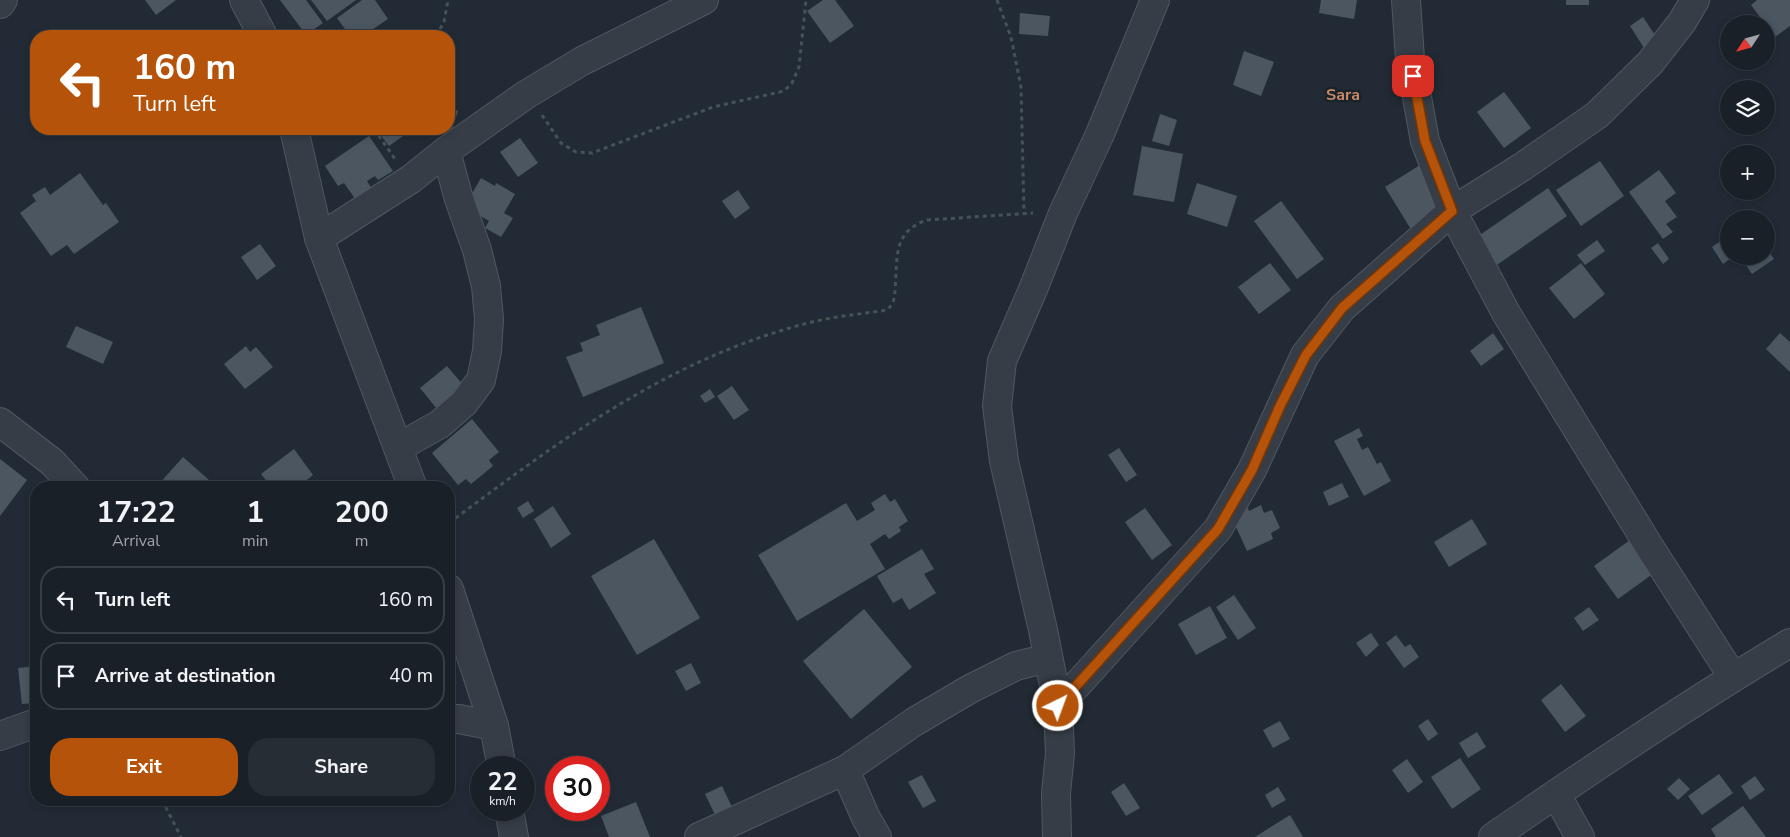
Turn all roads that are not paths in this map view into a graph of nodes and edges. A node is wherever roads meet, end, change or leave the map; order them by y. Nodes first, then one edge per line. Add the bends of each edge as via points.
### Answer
1 (3, 0) edge
2 (244, 0) edge
3 (704, 0) edge
4 (1154, 0) edge
5 (1406, 0) edge
6 (1695, 0) edge
7 (0, 4) edge
8 (260, 30) edge
9 (295, 135) edge
10 (446, 151) junction
11 (1452, 211) junction
12 (319, 238) junction
13 (0, 422) edge
14 (399, 447) junction
15 (70, 481) edge
16 (411, 481) edge
17 (455, 607) edge
18 (1790, 643) edge
19 (1048, 658) junction
20 (1734, 677) junction
21 (1058, 706) junction
22 (455, 719) edge
23 (30, 725) edge
24 (494, 726) junction
25 (0, 736) edge
26 (500, 756) edge
27 (845, 770) junction
28 (1556, 794) junction
29 (511, 821) edge
30 (514, 837) edge
31 (699, 837) edge
32 (877, 837) edge
33 (1058, 837) edge
34 (1493, 837) edge
35 (1580, 837) edge

1 - 7 street
2 - 8 street
3 - 10 street via 582,61 527,94
4 - 19 street via 1002,361 997,406 1004,461
5 - 11 street via 1410,59 1425,141
6 - 11 street via 1650,64 1597,115
9 - 12 street
10 - 12 street via 411,179
10 - 14 street via 486,286 487,351 481,380 464,403 440,424
11 - 20 street via 1506,313
11 - 21 street via 1342,308 1306,355 1252,470 1218,529
12 - 14 street
13 - 15 street via 52,462
14 - 16 street
17 - 24 street
18 - 20 street
19 - 21 street
19 - 27 street via 1016,666 970,689 914,722
20 - 28 street
21 - 33 street
22 - 24 street
23 - 25 street
24 - 26 street
27 - 31 street
27 - 32 street
28 - 34 street
28 - 35 street
29 - 30 street

